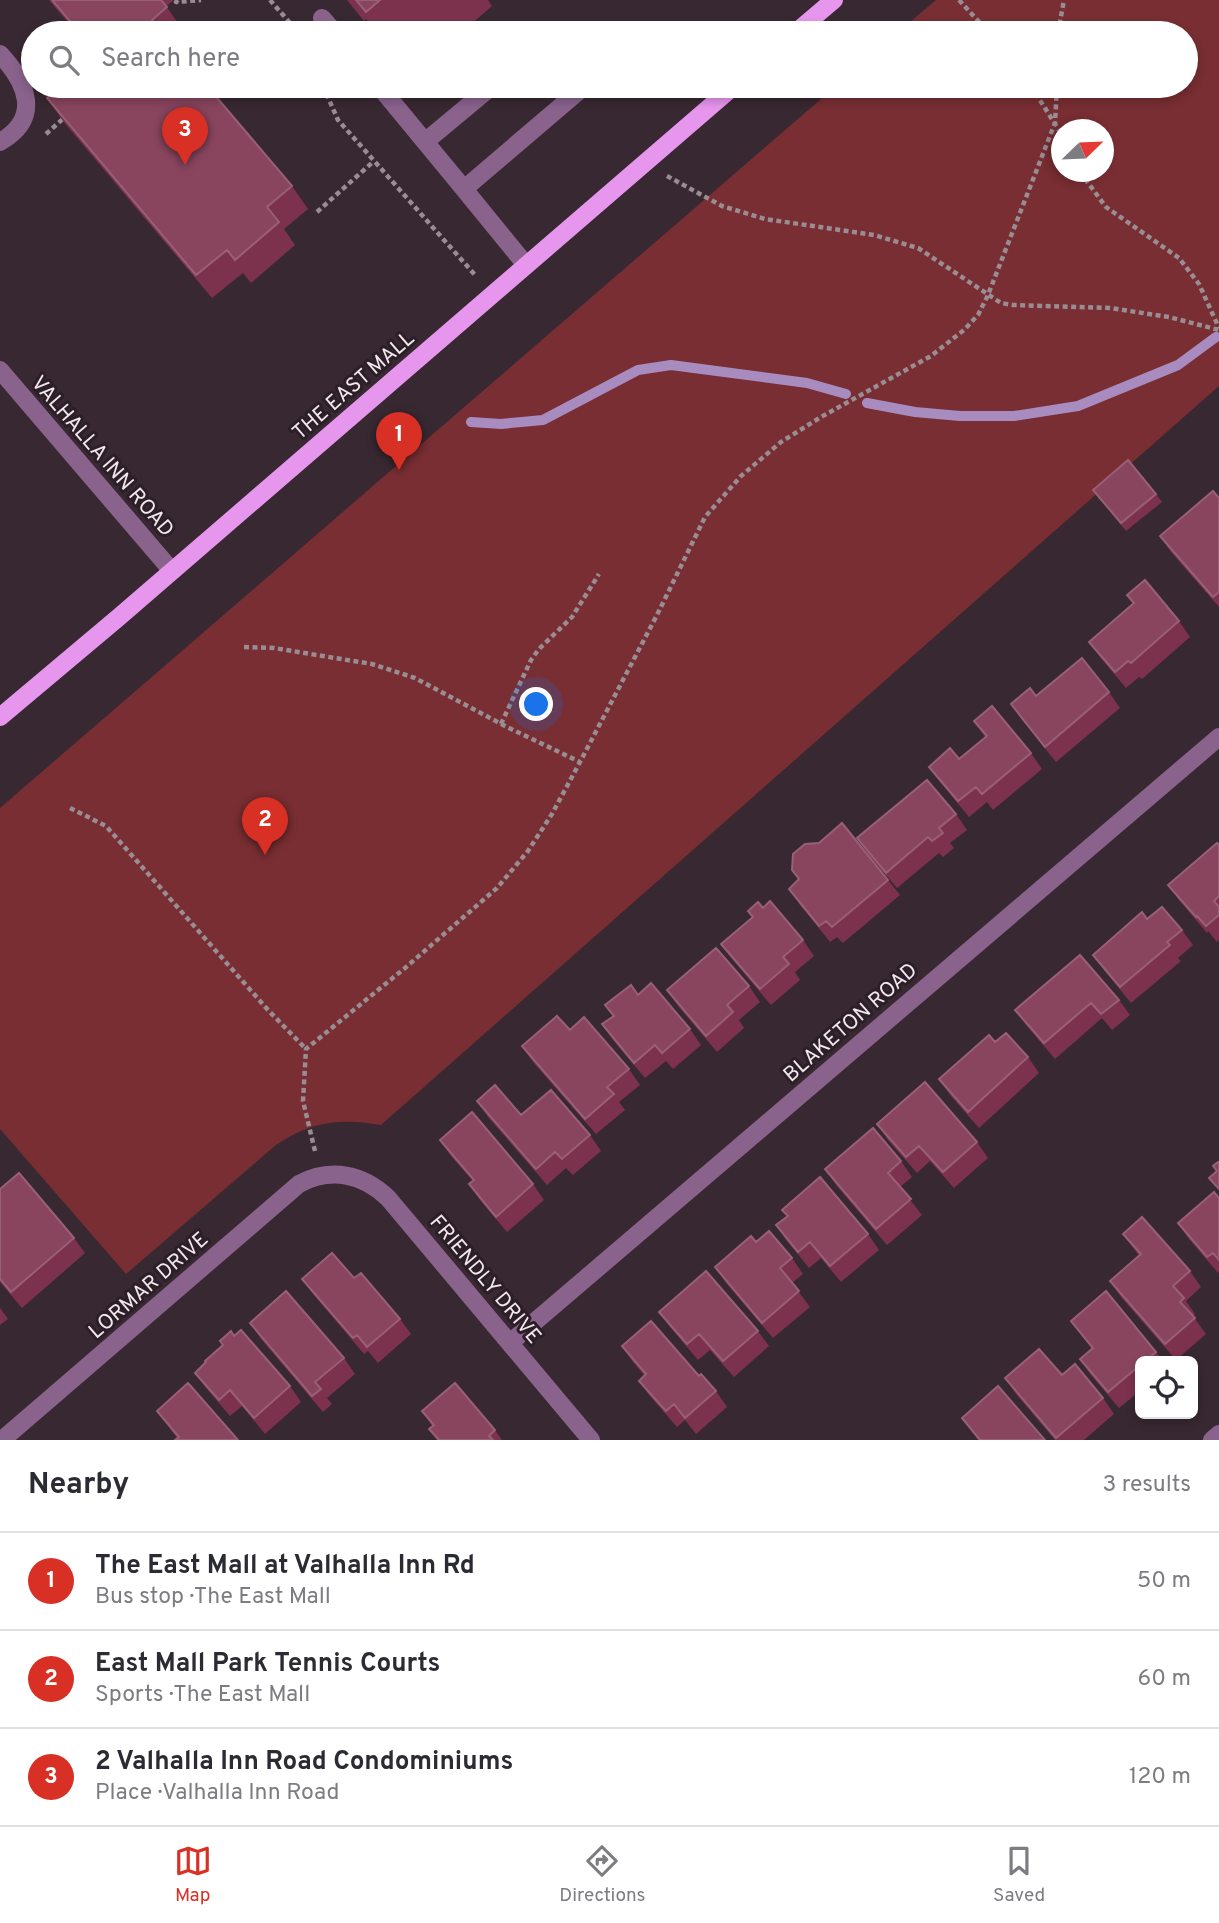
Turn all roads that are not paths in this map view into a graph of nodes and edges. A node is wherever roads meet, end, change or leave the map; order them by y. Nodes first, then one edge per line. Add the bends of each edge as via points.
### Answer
1 (834, 0) edge
2 (322, 18) dead end
3 (325, 21) edge
4 (809, 21) edge
5 (0, 54) edge
6 (21, 82) edge
7 (26, 98) edge
8 (389, 98) edge
9 (478, 98) edge
10 (571, 98) edge
11 (720, 98) edge
12 (426, 141) junction
13 (0, 142) edge
14 (464, 189) junction
15 (526, 265) junction
16 (0, 370) edge
17 (172, 571) junction
18 (0, 716) edge
19 (1219, 737) edge
20 (325, 1175) joint
21 (510, 1343) junction
22 (1219, 1434) edge
23 (2, 1440) edge
24 (591, 1440) edge
25 (1212, 1440) edge

1 - 4 main road
2 - 3 street
5 - 6 street
7 - 13 street via 22,121
8 - 12 street
9 - 12 street
10 - 14 street
11 - 15 main road, THE EAST MALL
12 - 14 street
14 - 15 street
15 - 17 main road, THE EAST MALL
16 - 17 street, VALHALLA INN ROAD
17 - 18 main road, THE EAST MALL
19 - 21 street, BLAKETON ROAD
20 - 21 street, FRIENDLY DRIVE via 356,1177 379,1189
20 - 23 street, LORMAR DRIVE via 299,1184
21 - 24 street, FRIENDLY DRIVE
22 - 25 street

